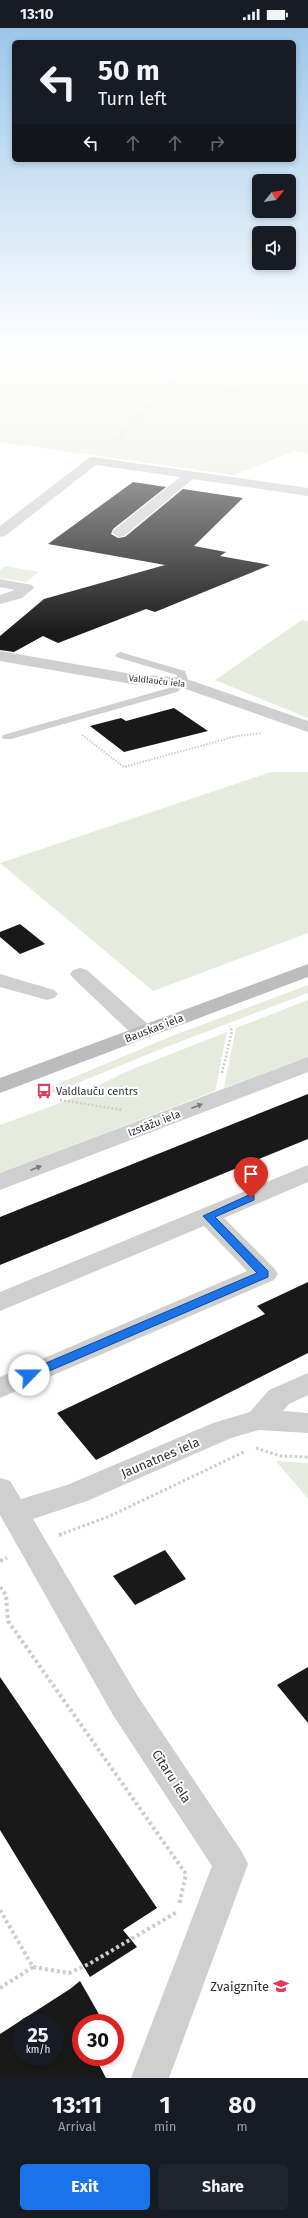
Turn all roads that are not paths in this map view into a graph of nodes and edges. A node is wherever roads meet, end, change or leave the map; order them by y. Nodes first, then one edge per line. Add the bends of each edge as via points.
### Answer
1 (191, 475) junction
2 (308, 492) edge
3 (0, 533) edge
4 (119, 533) dead end
5 (0, 583) edge
6 (0, 600) edge
7 (120, 655) dead end
8 (0, 656) edge
9 (184, 683) junction
10 (308, 727) edge
11 (7, 737) dead end
12 (308, 970) edge
13 (80, 974) dead end
14 (0, 980) edge
15 (47, 994) dead end
16 (143, 1032) junction
17 (308, 1064) edge
18 (0, 1086) edge
19 (308, 1173) edge
20 (0, 1182) edge
21 (208, 1216) junction
22 (0, 1302) edge
23 (308, 1383) edge
24 (0, 1388) edge
25 (258, 1420) junction
26 (308, 1423) edge
27 (8, 1501) edge
28 (150, 2078) edge

1 - 2 street
1 - 3 street via 93,461
1 - 4 street
5 - 6 street via 27,588 17,595
7 - 9 lane via 181,673
8 - 9 street, Valdlauču iela via 132,679
9 - 10 street, Valdlauču iela
9 - 11 lane via 173,690
12 - 16 main road, Bauskas iela
13 - 16 street
14 - 15 street
16 - 18 main road, Bauskas iela
20 -> 17 street, Izstāžu iela
19 - 21 street
21 - 22 street
21 - 24 street via 265,1274
23 - 25 street via 279,1397
25 - 26 street, Jaunatnes iela
25 - 27 street, Jaunatnes iela via 223,1430 77,1493
27 - 28 street, Cītaru iela via 126,1705 230,1864

